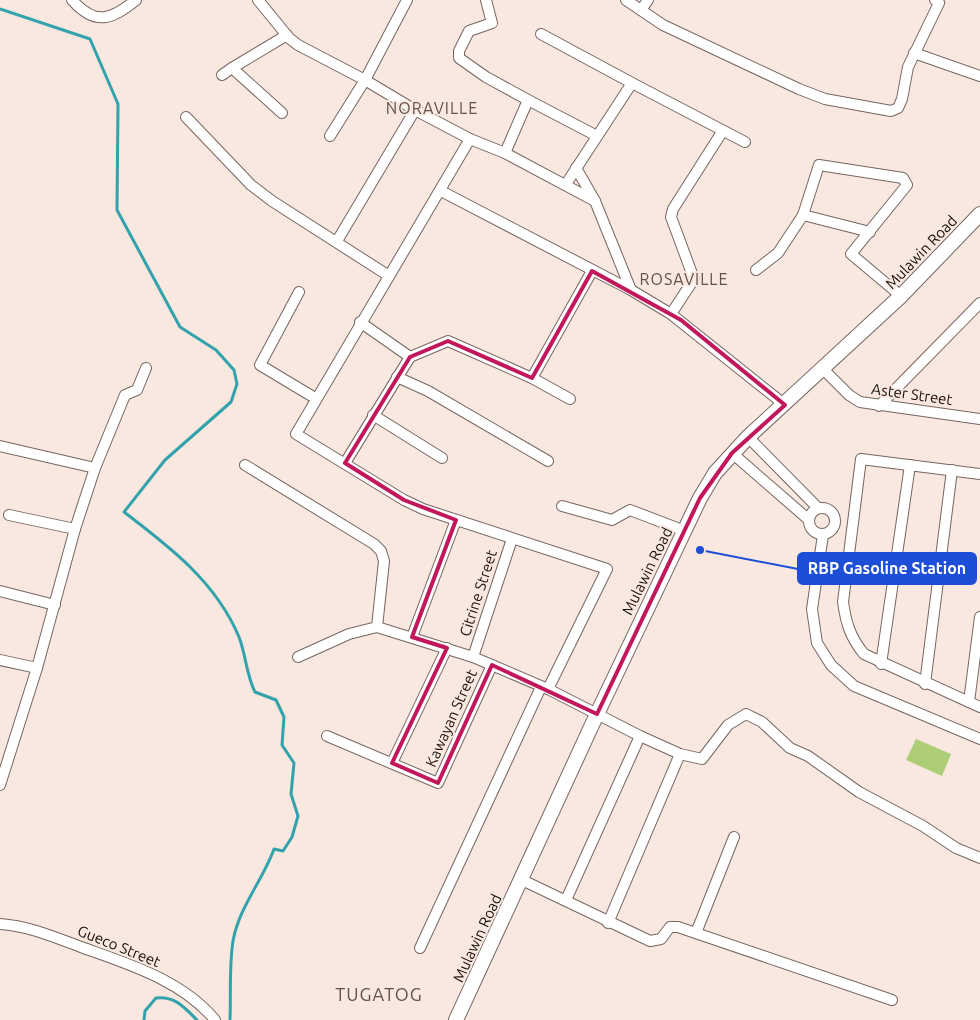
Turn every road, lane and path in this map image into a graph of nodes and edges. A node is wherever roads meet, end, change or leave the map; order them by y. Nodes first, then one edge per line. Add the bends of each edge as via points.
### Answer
1 (72, 0) edge
2 (136, 0) edge
3 (258, 0) edge
4 (407, 0) edge
5 (486, 0) edge
6 (626, 0) edge
7 (648, 0) edge
8 (935, 0) edge
9 (641, 10) junction
10 (541, 34) dead end
11 (287, 35) junction
12 (914, 53) junction
13 (232, 68) junction
14 (222, 74) dead end
15 (980, 76) edge
16 (365, 80) junction
17 (632, 83) junction
18 (528, 100) junction
19 (414, 110) junction
20 (282, 113) dead end
21 (186, 117) dead end
22 (722, 132) junction
23 (330, 136) dead end
24 (596, 136) junction
25 (470, 139) junction
26 (745, 142) dead end
27 (505, 152) junction
28 (576, 168) junction
29 (566, 184) junction
30 (441, 191) junction
31 (595, 202) junction
32 (980, 214) edge
33 (803, 216) junction
34 (870, 232) junction
35 (337, 241) junction
36 (756, 270) dead end
37 (592, 271) junction
38 (390, 276) junction
39 (631, 290) junction
40 (300, 292) dead end
41 (900, 296) junction
42 (980, 303) edge
43 (671, 314) junction
44 (360, 322) junction
45 (410, 357) junction
46 (146, 368) dead end
47 (822, 368) junction
48 (397, 377) junction
49 (532, 378) junction
50 (315, 398) junction
51 (570, 399) dead end
52 (784, 405) junction
53 (879, 406) junction
54 (373, 415) junction
55 (980, 419) edge
56 (748, 437) junction
57 (0, 446) edge
58 (732, 454) junction
59 (442, 458) dead end
60 (548, 461) dead end
61 (345, 464) junction
62 (245, 465) dead end
63 (910, 465) junction
64 (95, 468) junction
65 (952, 470) junction
66 (783, 473) junction
67 (980, 474) edge
68 (770, 486) junction
69 (562, 506) dead end
70 (818, 508) junction
71 (9, 515) dead end
72 (456, 520) junction
73 (809, 520) junction
74 (75, 529) junction
75 (685, 531) junction
76 (823, 535) junction
77 (512, 539) junction
78 (0, 591) edge
79 (55, 605) junction
80 (980, 616) edge
81 (377, 627) junction
82 (412, 637) junction
83 (446, 648) junction
84 (298, 657) dead end
85 (473, 658) junction
86 (0, 660) edge
87 (881, 664) junction
88 (492, 665) junction
89 (37, 668) junction
90 (925, 684) junction
91 (544, 688) junction
92 (969, 702) junction
93 (980, 707) edge
94 (597, 714) junction
95 (327, 736) dead end
96 (640, 736) junction
97 (980, 739) edge
98 (680, 754) junction
99 (392, 763) junction
100 (0, 785) edge
101 (734, 837) dead end
102 (980, 858) edge
103 (522, 880) junction
104 (566, 900) junction
105 (608, 923) junction
106 (1, 926) edge
107 (696, 933) junction
108 (420, 948) dead end
109 (892, 1000) dead end
110 (214, 1020) edge
111 (456, 1020) edge

1 - 2 street via 93,16 106,18 117,15
3 - 11 street
4 - 16 street
5 - 18 street via 492,23 469,31 459,58
6 - 9 street
7 - 9 street
8 - 12 street via 939,2
9 - 12 street via 663,25 799,89 825,99 891,111 898,108 902,99 906,72
10 - 17 street
11 - 13 street
11 - 16 street via 298,45
12 - 15 street
13 - 14 street
13 - 20 street
16 - 19 street
16 - 23 street
17 - 22 street
17 - 24 street
18 - 24 street
18 - 27 street
19 - 25 street
19 - 35 street
21 - 35 street via 251,184
22 - 26 street
22 - 43 street via 673,209 671,217 694,278
24 - 28 street
25 - 27 street
25 - 30 street
27 - 29 street
28 - 29 street
28 - 31 street
29 - 31 street
30 - 37 street
30 - 38 street
31 - 39 street
32 - 41 main road, Mulawin Road
33 - 34 street
33 - 34 street via 819,165 903,178 907,185
33 - 36 street via 778,253
34 - 41 street via 851,254
35 - 38 street
37 - 39 street
37 - 49 street
38 - 44 street
39 - 43 street
40 - 50 street via 260,365
41 - 47 main road, Mulawin Road
42 - 53 street
43 - 52 street
44 - 45 street
44 - 50 street
45 - 48 street
45 - 49 street via 448,341
46 - 64 street via 137,390 125,395
47 - 52 main road, Mulawin Road
47 - 53 street, Aster Street via 849,395 860,402
48 - 54 street
48 - 60 street via 428,391
49 - 51 street
50 - 61 street via 296,434
52 - 56 main road, Mulawin Road
53 - 55 street, Aster Street
54 - 59 street
54 - 61 street
56 - 58 main road, Mulawin Road
56 - 66 street
57 - 64 street
58 - 68 street
58 - 75 main road, Mulawin Road via 700,498
61 - 72 street via 404,500
62 - 81 street via 382,551 384,560
63 - 65 street
63 - 87 street
63 - 87 street via 861,459 843,602 846,624 854,642 864,654
64 - 74 street
65 - 67 street
65 - 90 street
66 - 68 street
66 - 70 street
68 - 73 street
69 - 75 street via 612,520 630,510
70 - 73 street
70 - 76 street via 829,510 836,519 833,530
71 - 74 street
72 - 77 street
72 - 82 street
73 - 76 street via 812,530
74 - 79 street
75 - 94 main road, Mulawin Road
76 - 97 street via 812,609 817,643 831,665 854,686
77 - 85 street, Citrine Street
77 - 91 street via 607,568
78 - 79 street
79 - 89 street
80 - 92 street
81 - 82 street
81 - 84 street via 349,634
82 - 83 street
83 - 85 street
83 - 99 street
85 - 88 street
86 - 89 street
87 - 90 street
88 - 91 street
88 - 99 street, Kawayan Street via 438,782
89 - 100 street
90 - 92 street
91 - 94 street
91 - 108 street
92 - 93 street
94 - 96 street
94 - 103 main road, Mulawin Road
95 - 99 street, Kawayan Street
96 - 98 street
96 - 104 street
98 - 102 street via 702,760 728,725 746,714 762,722 790,748 808,756 858,792 923,826 956,848
98 - 105 street
101 - 107 street
103 - 104 street
103 - 111 main road, Mulawin Road
104 - 105 street
105 - 107 street via 650,942 661,939 670,927
106 - 110 street, Gueco Street via 28,927 151,975 202,1005
107 - 109 street

